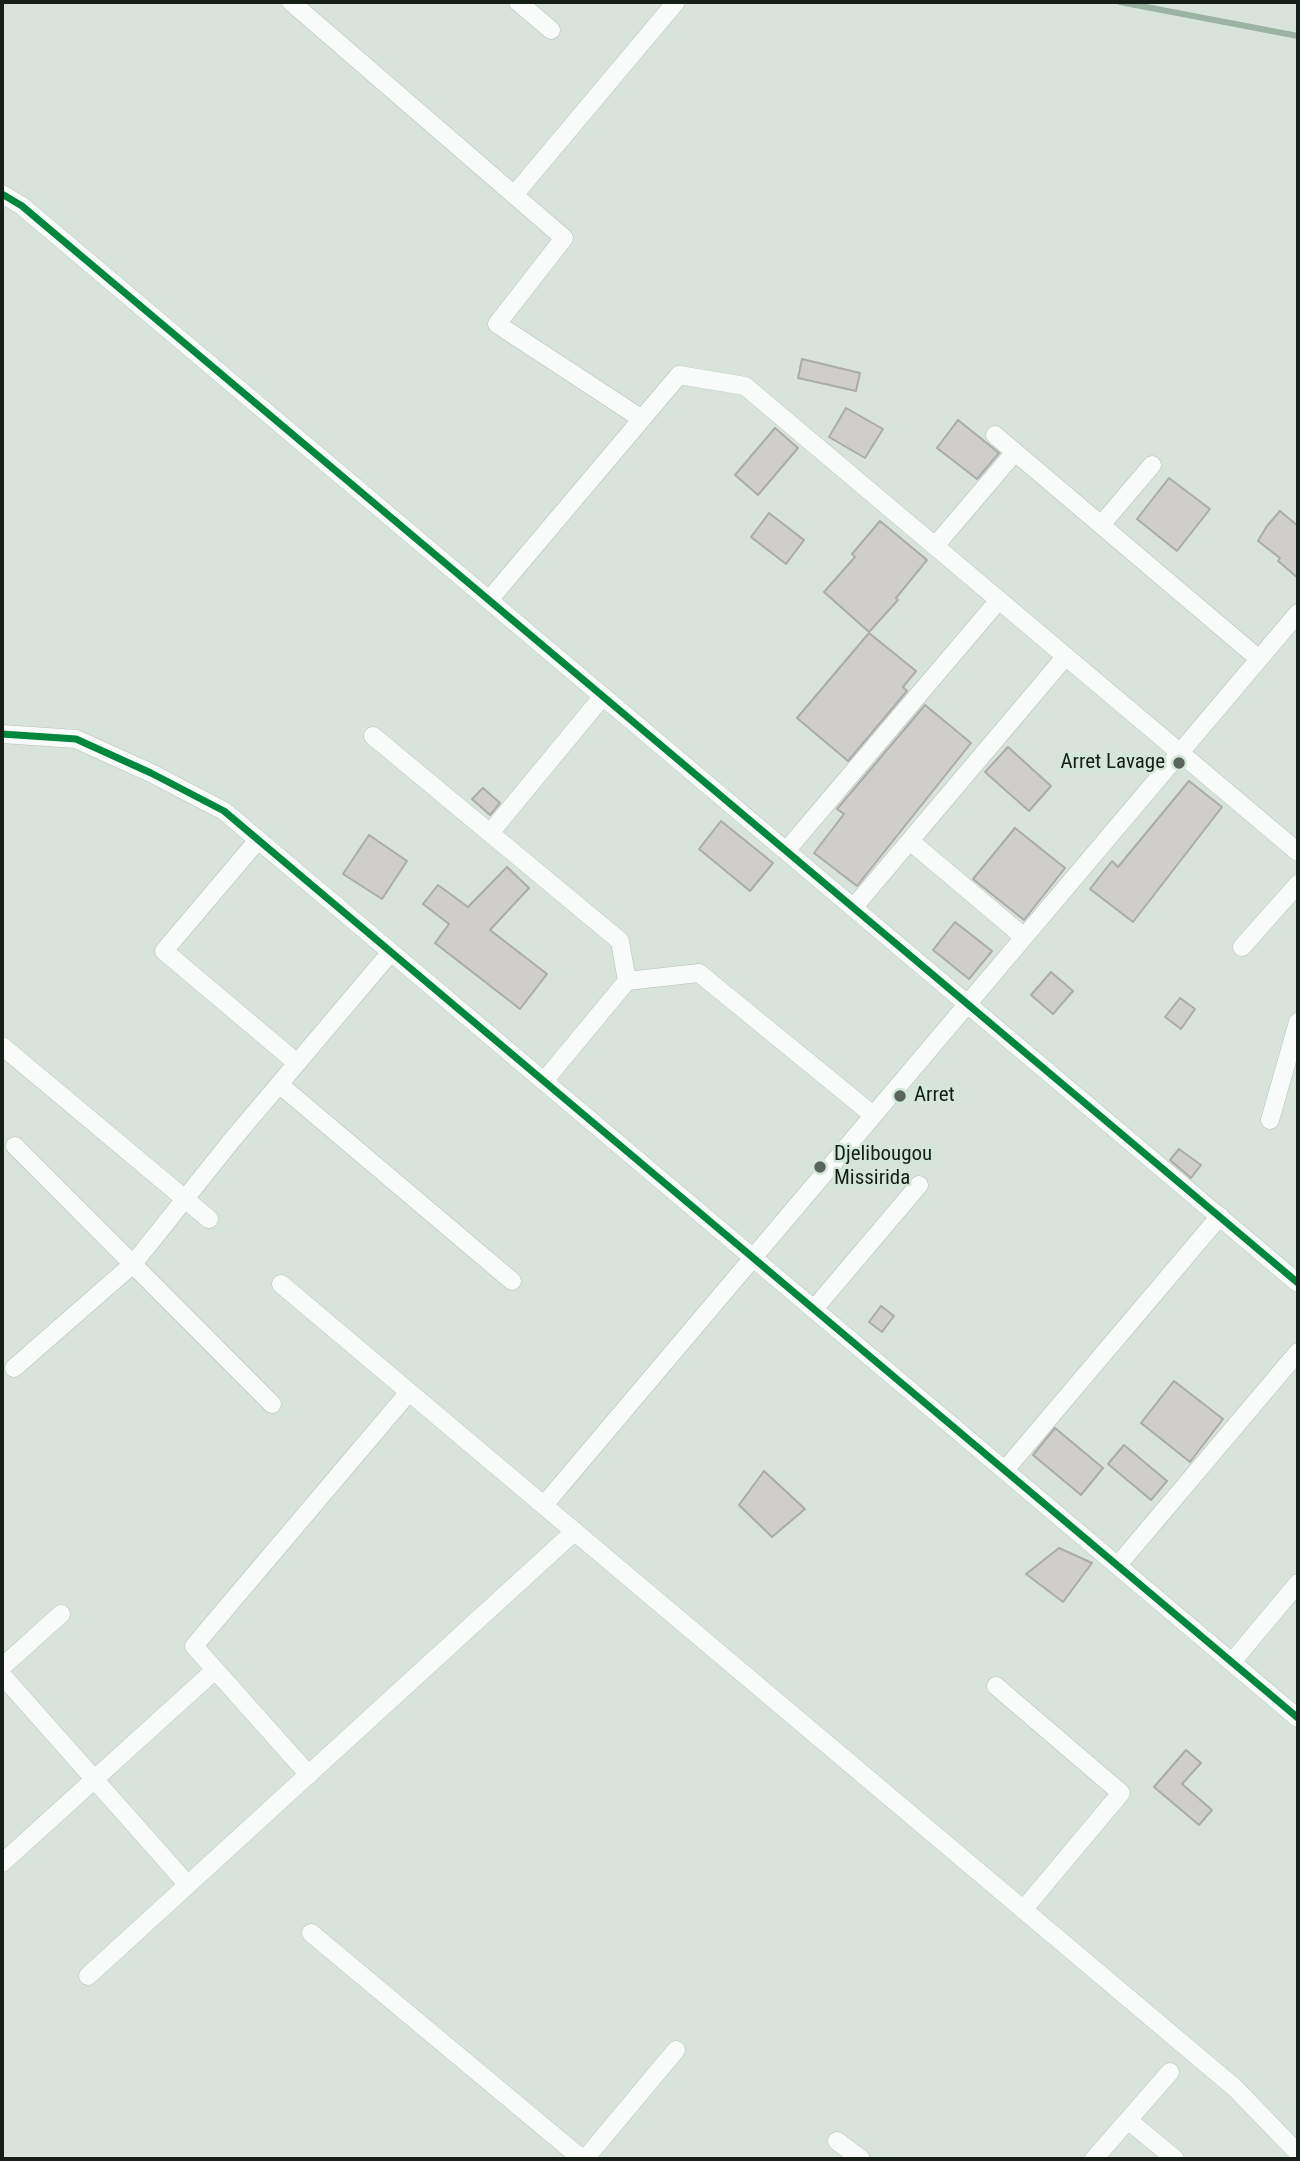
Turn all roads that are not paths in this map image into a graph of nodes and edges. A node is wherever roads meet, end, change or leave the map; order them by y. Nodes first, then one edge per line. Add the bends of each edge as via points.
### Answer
1 (291, 2) edge
2 (518, 2) edge
3 (676, 2) edge
4 (551, 30) dead end
5 (2, 194) edge
6 (514, 195) junction
7 (642, 419) junction
8 (995, 435) dead end
9 (1015, 452) junction
10 (1152, 465) dead end
11 (1101, 525) junction
12 (935, 546) junction
13 (489, 600) junction
14 (999, 600) junction
15 (1298, 613) edge
16 (1066, 656) junction
17 (1259, 659) junction
18 (603, 696) junction
19 (2, 734) edge
20 (373, 736) dead end
21 (1180, 752) junction
22 (490, 834) junction
23 (258, 840) junction
24 (910, 841) junction
25 (786, 851) junction
26 (1298, 852) edge
27 (1298, 884) edge
28 (853, 908) junction
29 (1024, 937) junction
30 (1241, 947) dead end
31 (391, 952) junction
32 (627, 981) junction
33 (968, 1004) junction
34 (1298, 1022) edge
35 (2, 1046) edge
36 (297, 1063) junction
37 (544, 1082) junction
38 (279, 1084) junction
39 (873, 1115) junction
40 (1270, 1120) dead end
41 (15, 1146) dead end
42 (919, 1185) dead end
43 (185, 1199) junction
44 (1220, 1216) junction
45 (209, 1219) dead end
46 (753, 1258) junction
47 (133, 1264) junction
48 (512, 1280) dead end
49 (1298, 1283) edge
50 (281, 1284) dead end
51 (814, 1309) junction
52 (1298, 1352) edge
53 (14, 1368) dead end
54 (409, 1392) junction
55 (272, 1404) dead end
56 (1005, 1470) junction
57 (544, 1505) junction
58 (575, 1531) junction
59 (1118, 1565) junction
60 (1298, 1583) edge
61 (61, 1614) dead end
62 (1232, 1662) junction
63 (2, 1667) edge
64 (215, 1670) junction
65 (2, 1675) edge
66 (996, 1686) dead end
67 (1298, 1718) edge
68 (309, 1775) junction
69 (94, 1779) junction
70 (2, 1863) edge
71 (188, 1885) junction
72 (1023, 1910) junction
73 (311, 1933) dead end
74 (88, 1976) dead end
75 (676, 2050) dead end
76 (1170, 2072) dead end
77 (1128, 2120) junction
78 (838, 2141) dead end
79 (1298, 2153) edge
80 (583, 2159) edge
81 (861, 2159) edge
82 (1094, 2159) edge
83 (1175, 2159) edge

1 - 6 street
2 - 4 street
3 - 6 street
5 - 13 street via 22,206
6 - 7 street via 564,238 497,324
7 - 12 street via 679,375 745,386
7 - 13 street
8 - 9 street
9 - 11 street
9 - 12 street
10 - 11 street
11 - 17 street
12 - 14 street
13 - 18 street
14 - 16 street
14 - 25 street
15 - 17 street
16 - 21 street
16 - 24 street
17 - 21 street
18 - 22 street
18 - 25 street
19 - 23 street via 76,739 224,811
20 - 22 street
21 - 26 street
21 - 29 street
22 - 32 street via 620,941
23 - 31 street
23 - 36 street via 164,951
24 - 28 street
24 - 29 street
25 - 28 street
27 - 30 street
28 - 33 street
29 - 33 street
31 - 36 street
31 - 37 street
32 - 37 street
32 - 39 street via 699,973
33 - 39 street
33 - 44 street
34 - 40 street
35 - 43 street
36 - 38 street
37 - 46 street
38 - 43 street
38 - 48 street
39 - 46 street
41 - 47 street
42 - 51 street
43 - 45 street
43 - 47 street
44 - 49 street
44 - 56 street
46 - 51 street
46 - 57 street
47 - 53 street
47 - 55 street
50 - 54 street
51 - 56 street
52 - 59 street
54 - 57 street
54 - 64 street via 194,1646
56 - 59 street
57 - 58 street
58 - 68 street
58 - 72 street
59 - 62 street
60 - 62 street
61 - 63 street
62 - 67 street
64 - 68 street
64 - 69 street
65 - 69 street
66 - 72 street via 1121,1793
68 - 71 street
69 - 70 street
69 - 71 street
71 - 74 street
72 - 79 street via 1235,2088
73 - 80 street
75 - 80 street
76 - 77 street
77 - 82 street
77 - 83 street
78 - 81 street

